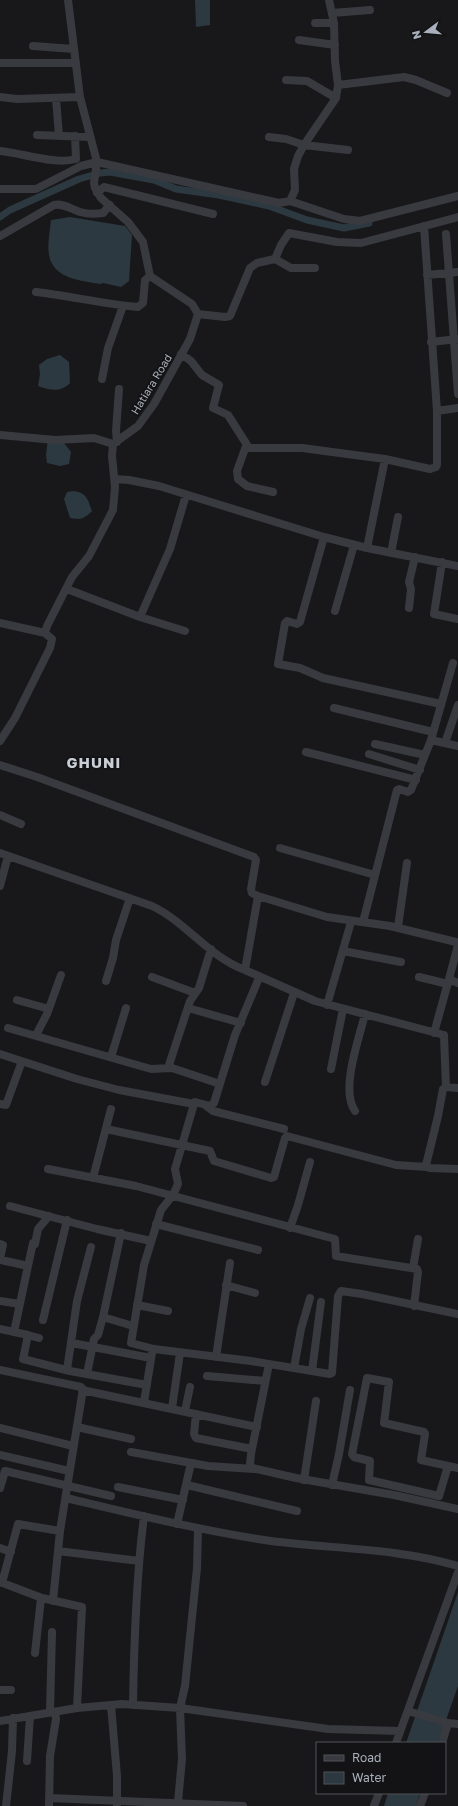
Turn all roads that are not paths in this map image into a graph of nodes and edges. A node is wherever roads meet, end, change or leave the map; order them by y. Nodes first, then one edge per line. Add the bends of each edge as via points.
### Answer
1 (68, 0) edge
2 (329, 0) edge
3 (370, 10) dead end
4 (332, 13) junction
5 (315, 23) dead end
6 (334, 23) junction
7 (299, 40) dead end
8 (335, 45) junction
9 (32, 46) dead end
10 (74, 49) junction
11 (0, 63) edge
12 (76, 63) junction
13 (286, 80) dead end
14 (338, 85) junction
15 (447, 93) dead end
16 (0, 97) edge
17 (80, 97) junction
18 (56, 98) junction
19 (336, 98) junction
20 (37, 135) dead end
21 (59, 136) junction
22 (75, 136) junction
23 (268, 136) dead end
24 (90, 137) junction
25 (304, 145) junction
26 (348, 150) dead end
27 (0, 151) edge
28 (96, 165) junction
29 (0, 189) edge
30 (97, 193) junction
31 (458, 196) edge
32 (290, 201) junction
33 (110, 205) junction
34 (213, 214) dead end
35 (458, 217) edge
36 (424, 226) junction
37 (446, 234) dead end
38 (0, 236) edge
39 (275, 259) junction
40 (315, 268) dead end
41 (458, 272) edge
42 (449, 273) junction
43 (427, 275) junction
44 (150, 276) junction
45 (36, 292) dead end
46 (124, 306) junction
47 (198, 314) junction
48 (456, 339) edge
49 (431, 342) junction
50 (181, 354) junction
51 (102, 379) dead end
52 (119, 389) dead end
53 (458, 394) edge
54 (458, 408) edge
55 (437, 411) junction
56 (0, 436) edge
57 (115, 443) junction
58 (246, 446) junction
59 (385, 459) junction
60 (115, 479) junction
61 (273, 492) dead end
62 (186, 495) junction
63 (398, 517) dead end
64 (324, 537) junction
65 (354, 545) junction
66 (366, 548) junction
67 (391, 553) junction
68 (415, 557) junction
69 (442, 562) junction
70 (458, 566) edge
71 (67, 589) junction
72 (409, 608) dead end
73 (335, 611) dead end
74 (140, 617) junction
75 (458, 619) edge
76 (0, 623) edge
77 (185, 631) dead end
78 (45, 633) junction
79 (454, 663) dead end
80 (441, 704) junction
81 (458, 705) edge
82 (334, 708) dead end
83 (432, 736) junction
84 (0, 741) edge
85 (445, 743) junction
86 (375, 744) dead end
87 (458, 746) edge
88 (306, 752) dead end
89 (369, 754) dead end
90 (425, 755) junction
91 (0, 765) edge
92 (420, 770) junction
93 (416, 780) junction
94 (0, 815) edge
95 (21, 824) dead end
96 (280, 848) dead end
97 (4, 854) edge
98 (407, 863) dead end
99 (375, 875) junction
100 (0, 886) edge
101 (258, 896) junction
102 (130, 898) junction
103 (351, 922) junction
104 (363, 922) junction
105 (398, 927) junction
106 (458, 943) edge
107 (211, 949) junction
108 (343, 951) junction
109 (401, 962) dead end
110 (244, 970) junction
111 (61, 975) dead end
112 (152, 977) dead end
113 (419, 977) dead end
114 (259, 978) junction
115 (106, 981) dead end
116 (448, 982) junction
117 (458, 983) edge
118 (195, 993) junction
119 (294, 993) junction
120 (17, 1000) dead end
121 (328, 1005) junction
122 (126, 1008) dead end
123 (188, 1008) junction
124 (49, 1009) junction
125 (344, 1009) junction
126 (365, 1014) junction
127 (241, 1023) junction
128 (8, 1028) dead end
129 (434, 1033) junction
130 (36, 1035) junction
131 (0, 1054) edge
132 (111, 1057) junction
133 (22, 1061) junction
134 (172, 1068) junction
135 (331, 1069) dead end
136 (265, 1082) dead end
137 (220, 1084) junction
138 (446, 1087) junction
139 (458, 1088) edge
140 (0, 1104) edge
141 (194, 1104) junction
142 (205, 1105) junction
143 (111, 1109) dead end
144 (355, 1111) dead end
145 (106, 1129) junction
146 (284, 1129) dead end
147 (182, 1145) junction
148 (310, 1162) dead end
149 (427, 1167) junction
150 (48, 1169) dead end
151 (458, 1169) edge
152 (93, 1178) junction
153 (172, 1196) junction
154 (10, 1206) dead end
155 (49, 1216) junction
156 (66, 1220) junction
157 (156, 1224) junction
158 (290, 1228) junction
159 (121, 1233) junction
160 (418, 1239) dead end
161 (151, 1241) junction
162 (0, 1244) edge
163 (91, 1247) dead end
164 (258, 1250) dead end
165 (230, 1263) dead end
166 (28, 1266) junction
167 (413, 1268) junction
168 (226, 1285) junction
169 (255, 1293) dead end
170 (310, 1298) dead end
171 (0, 1301) edge
172 (322, 1302) dead end
173 (20, 1304) junction
174 (137, 1305) junction
175 (414, 1306) junction
176 (168, 1311) dead end
177 (458, 1314) edge
178 (103, 1317) junction
179 (43, 1320) dead end
180 (133, 1326) junction
181 (0, 1329) edge
182 (14, 1332) junction
183 (28, 1335) junction
184 (39, 1338) dead end
185 (72, 1343) junction
186 (92, 1348) junction
187 (152, 1349) junction
188 (180, 1353) junction
189 (216, 1357) junction
190 (151, 1358) junction
191 (268, 1364) junction
192 (294, 1368) junction
193 (0, 1370) edge
194 (67, 1370) junction
195 (312, 1371) junction
196 (86, 1374) junction
197 (207, 1376) dead end
198 (265, 1381) junction
199 (147, 1385) junction
200 (190, 1387) dead end
201 (82, 1390) junction
202 (350, 1390) dead end
203 (316, 1401) dead end
204 (144, 1402) junction
205 (172, 1408) junction
206 (185, 1411) junction
207 (196, 1414) junction
208 (77, 1427) junction
209 (257, 1427) junction
210 (0, 1428) edge
211 (131, 1439) dead end
212 (73, 1446) junction
213 (252, 1449) junction
214 (131, 1452) dead end
215 (0, 1455) edge
216 (191, 1463) junction
217 (448, 1466) junction
218 (458, 1468) edge
219 (254, 1469) junction
220 (69, 1471) junction
221 (304, 1480) junction
222 (187, 1485) junction
223 (332, 1485) junction
224 (67, 1486) junction
225 (118, 1487) dead end
226 (0, 1488) edge
227 (111, 1496) dead end
228 (66, 1498) junction
229 (183, 1500) junction
230 (458, 1508) edge
231 (298, 1511) dead end
232 (144, 1516) junction
233 (177, 1524) junction
234 (198, 1529) junction
235 (60, 1531) junction
236 (0, 1548) edge
237 (58, 1550) junction
238 (11, 1552) junction
239 (139, 1561) junction
240 (458, 1566) edge
241 (458, 1572) edge
242 (1, 1583) edge
243 (41, 1598) junction
244 (53, 1601) junction
245 (52, 1632) dead end
246 (35, 1653) dead end
247 (0, 1690) edge
248 (11, 1690) dead end
249 (133, 1704) junction
250 (111, 1705) junction
251 (77, 1708) junction
252 (180, 1708) junction
253 (52, 1712) junction
254 (411, 1712) junction
255 (30, 1716) junction
256 (13, 1718) junction
257 (0, 1721) edge
258 (444, 1722) junction
259 (458, 1724) edge
260 (400, 1731) junction
261 (396, 1742) edge
262 (442, 1742) edge
263 (27, 1761) dead end
264 (379, 1794) edge
265 (425, 1794) edge
266 (49, 1802) edge
267 (178, 1802) junction
268 (117, 1803) edge
269 (6, 1806) edge
270 (243, 1806) edge
271 (374, 1806) edge
272 (420, 1806) edge

1 - 10 street
2 - 4 street
3 - 4 street
4 - 6 street
5 - 6 street
6 - 8 street
7 - 8 street
8 - 14 street
9 - 10 street
10 - 12 street
11 - 12 street
12 - 17 street
13 - 19 street via 307,81
14 - 15 street via 404,78 416,80
14 - 19 street
16 - 18 street
17 - 18 street
17 - 24 street
18 - 21 street
19 - 25 street
20 - 21 street
21 - 22 street
22 - 24 street
22 - 27 street via 76,159 69,161 34,158
23 - 25 street
24 - 28 street
25 - 26 street
25 - 32 street via 294,169 294,190
28 - 29 street via 81,166 36,189
28 - 30 street via 94,183
28 - 32 street via 279,202
30 - 33 street
30 - 34 street via 104,187
31 - 32 street via 410,206 360,221 344,219
33 - 38 street via 103,213 85,213 54,205
33 - 44 street via 128,222 143,242
35 - 36 street
36 - 39 street via 371,241 354,243 289,233
36 - 43 street
37 - 42 street
39 - 40 street via 292,268
39 - 47 street via 256,263 250,268 230,316
41 - 42 street
42 - 43 street
42 - 48 street
43 - 49 street
44 - 46 street via 145,280 143,304 138,307
44 - 47 street via 192,304
45 - 46 street
46 - 51 street via 108,348
47 - 50 street, Hatiara Road via 190,339
48 - 49 street
48 - 53 street
49 - 55 street
50 - 57 street, Hatiara Road via 142,422
50 - 58 street via 191,361 200,373 219,385 213,408 228,415
52 - 57 street
54 - 55 street
55 - 59 street via 436,467 430,469
56 - 57 street via 55,440 94,438
57 - 60 street via 112,456
58 - 59 street via 302,448
58 - 61 street via 237,471 238,479 247,486
59 - 66 street
60 - 62 street via 159,486
60 - 71 street via 113,510 89,556 72,576
62 - 64 street
62 - 74 street via 170,549
63 - 67 street
64 - 65 street
64 - 80 street via 300,622 285,623 278,664 300,668 323,678
65 - 66 street
65 - 73 street
66 - 67 street
67 - 68 street
68 - 69 street
68 - 72 street via 409,582
69 - 70 street
69 - 75 street via 434,614
71 - 74 street
71 - 78 street via 49,620
74 - 77 street
76 - 78 street
78 - 84 street via 52,640 50,648 15,718
79 - 80 street
80 - 83 street
81 - 85 street
82 - 83 street
83 - 85 street
83 - 90 street
85 - 87 street
86 - 90 street
88 - 93 street
89 - 92 street
90 - 92 street
91 - 101 street via 254,857 256,860 251,889 252,893
92 - 93 street
93 - 99 street via 410,791 399,788 396,790
94 - 95 street
96 - 99 street
97 - 100 street
97 - 102 street
98 - 105 street
99 - 104 street
101 - 103 street via 304,912
101 - 110 street
102 - 107 street via 161,910
102 - 115 street
103 - 104 street
103 - 108 street
104 - 105 street
105 - 106 street
106 - 116 street
107 - 110 street via 232,965
107 - 118 street via 199,988
108 - 109 street
108 - 121 street
110 - 114 street
111 - 124 street
112 - 118 street
113 - 116 street
114 - 119 street
114 - 127 street
116 - 117 street
116 - 129 street
118 - 123 street
119 - 121 street
119 - 136 street
120 - 124 street
121 - 125 street
122 - 132 street
123 - 127 street
123 - 134 street via 169,1064
124 - 130 street
125 - 126 street
125 - 135 street
126 - 129 street
126 - 144 street via 349,1080 350,1104
127 - 137 street
128 - 130 street
129 - 138 street via 444,1036
130 - 132 street
131 - 133 street
132 - 134 street via 151,1069
133 - 140 street via 6,1105
133 - 141 street via 119,1090
134 - 137 street
137 - 142 street via 214,1103 210,1106
138 - 139 street
138 - 149 street via 443,1089
141 - 142 street via 195,1102
141 - 147 street
142 - 146 street via 213,1111
143 - 145 street
145 - 147 street
145 - 152 street
147 - 149 street via 210,1150 214,1161 272,1178 287,1136 396,1165
147 - 153 street via 175,1169 178,1184
148 - 158 street
149 - 151 street
150 - 152 street
152 - 153 street
153 - 157 street via 161,1210
153 - 158 street
154 - 155 street
155 - 156 street
155 - 166 street via 38,1229
156 - 159 street
156 - 179 street
157 - 161 street
157 - 164 street
158 - 167 street via 336,1239 336,1256
159 - 161 street
159 - 178 street
160 - 167 street
161 - 174 street via 140,1280
162 - 166 street via 3,1245 1,1260
163 - 185 street via 77,1301
165 - 168 street
166 - 173 street
167 - 175 street via 418,1270
168 - 169 street
168 - 189 street
170 - 192 street
171 - 173 street
172 - 195 street
173 - 182 street
174 - 176 street
174 - 180 street
175 - 177 street
175 - 195 street via 341,1291 338,1296 332,1373
178 - 180 street
178 - 186 street
180 - 187 street via 131,1343
181 - 182 street
182 - 183 street
183 - 184 street
183 - 194 street via 23,1359
185 - 186 street
185 - 194 street
186 - 190 street
186 - 196 street
187 - 188 street
187 - 190 street
188 - 189 street
188 - 205 street
189 - 191 street
190 - 199 street
191 - 192 street
191 - 198 street
192 - 195 street
193 - 201 street via 81,1386
194 - 196 street
196 - 199 street
197 - 198 street
198 - 209 street
199 - 204 street
200 - 206 street
201 - 204 street
201 - 208 street
202 - 223 street
203 - 221 street
204 - 205 street
205 - 206 street
206 - 207 street
207 - 209 street
207 - 213 street via 196,1438
208 - 211 street
208 - 212 street
209 - 213 street
210 - 212 street
212 - 220 street
213 - 219 street via 250,1464
214 - 216 street
215 - 220 street
216 - 219 street
216 - 222 street
217 - 217 street via 421,1460 424,1432 384,1424 389,1382 367,1378 352,1454 354,1457 370,1461 370,1482 439,1496
217 - 218 street
219 - 221 street
220 - 224 street
221 - 223 street
222 - 229 street
222 - 231 street
223 - 230 street
224 - 226 street via 5,1471
224 - 227 street
224 - 228 street
225 - 229 street
228 - 232 street
228 - 235 street
229 - 233 street
232 - 233 street
232 - 239 street
233 - 234 street
234 - 240 street via 424,1558
234 - 252 street via 197,1568 185,1686
235 - 237 street
235 - 238 street via 18,1524
236 - 238 street
237 - 239 street
237 - 244 street
238 - 242 street
239 - 249 street
241 - 254 street
242 - 243 street
243 - 244 street
243 - 246 street
244 - 251 street via 80,1606 83,1609
245 - 253 street
247 - 248 street
249 - 250 street
249 - 252 street
250 - 251 street
250 - 268 street
251 - 253 street
252 - 260 street via 328,1729
252 - 267 street via 182,1759
253 - 255 street
253 - 266 street via 56,1719 50,1756
254 - 258 street
254 - 260 street
255 - 256 street
255 - 263 street
256 - 257 street
256 - 269 street
258 - 259 street
258 - 262 street
260 - 261 street
264 - 271 street
265 - 272 street
266 - 268 street
267 - 268 street
267 - 270 street

